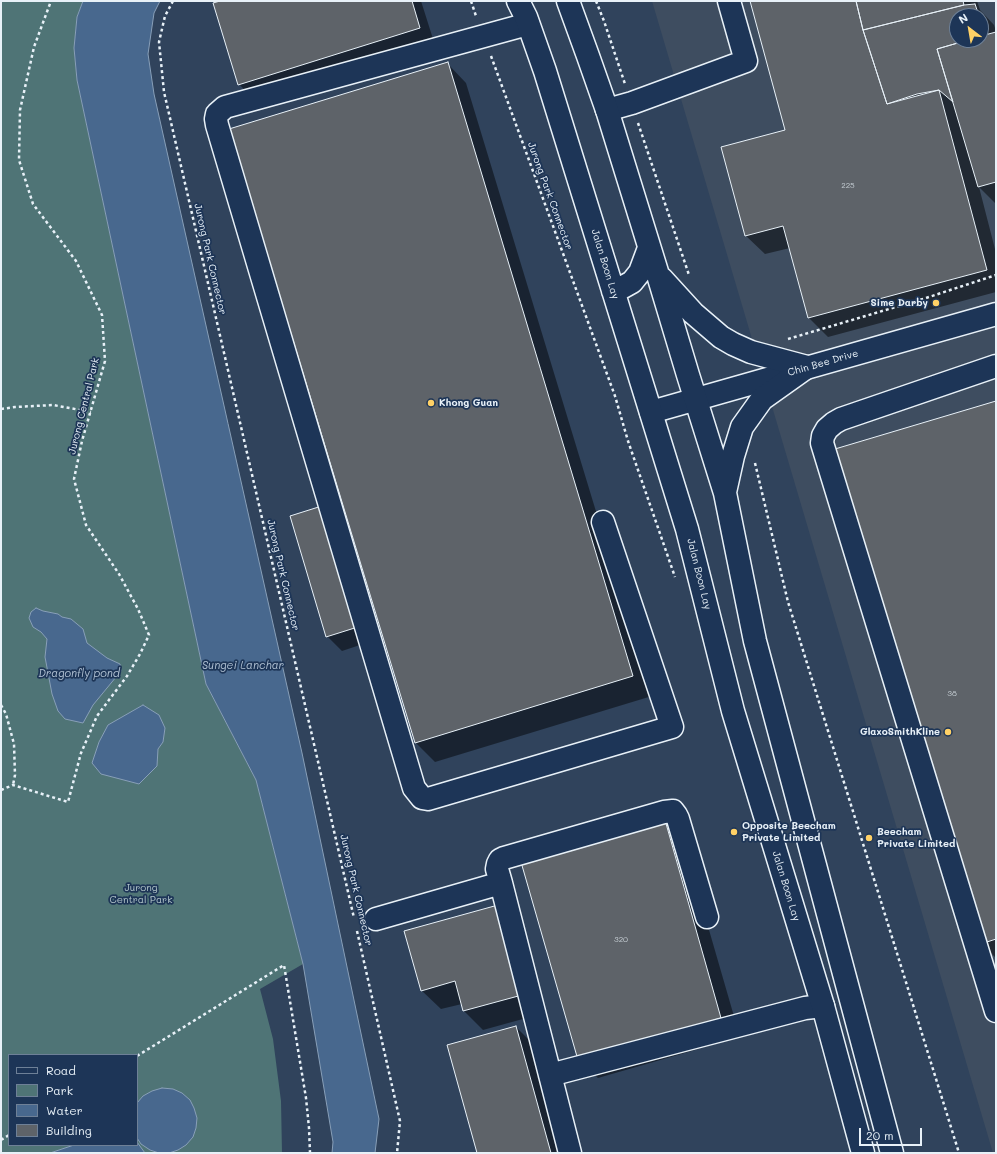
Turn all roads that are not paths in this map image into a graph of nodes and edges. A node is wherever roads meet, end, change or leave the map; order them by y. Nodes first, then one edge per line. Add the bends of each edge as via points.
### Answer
1 (518, 1) edge
2 (568, 1) edge
3 (729, 1) edge
4 (528, 24) junction
5 (606, 110) junction
6 (649, 248) junction
7 (658, 275) junction
8 (614, 291) junction
9 (996, 314) edge
10 (996, 366) edge
11 (807, 367) junction
12 (695, 400) junction
13 (651, 412) junction
14 (725, 493) junction
15 (603, 522) dead end
16 (501, 883) junction
17 (707, 917) dead end
18 (376, 919) dead end
19 (822, 1006) junction
20 (996, 1010) edge
21 (550, 1075) junction
22 (570, 1153) edge
23 (863, 1153) edge
24 (892, 1153) edge

1 - 4 main road, Jalan Boon Lay
2 - 5 main road
3 - 5 main road via 746,61
4 - 8 main road, Jalan Boon Lay
4 - 15 main road via 225,107 217,114 216,119 414,788 422,798 428,799 672,727
5 - 6 main road
6 - 7 main road
6 - 8 main road via 640,272 632,282
7 - 11 main road via 693,313 721,337 751,352
7 - 12 main road
8 - 13 main road, Jalan Boon Lay
9 - 11 main road, Chin Bee Drive
10 - 20 main road via 841,419 827,428 822,436 822,443
11 - 12 main road, Chin Bee Drive
11 - 14 main road via 762,399 742,427
12 - 13 main road, Chin Bee Drive
12 - 14 main road
13 - 19 main road, Jalan Boon Lay via 687,529 733,711
14 - 24 main road via 755,641
16 - 17 main road via 497,869 500,860 504,858 673,811 678,819
16 - 18 main road
16 - 21 main road
19 - 21 main road via 805,1008
19 - 23 main road, Jalan Boon Lay
21 - 22 main road

